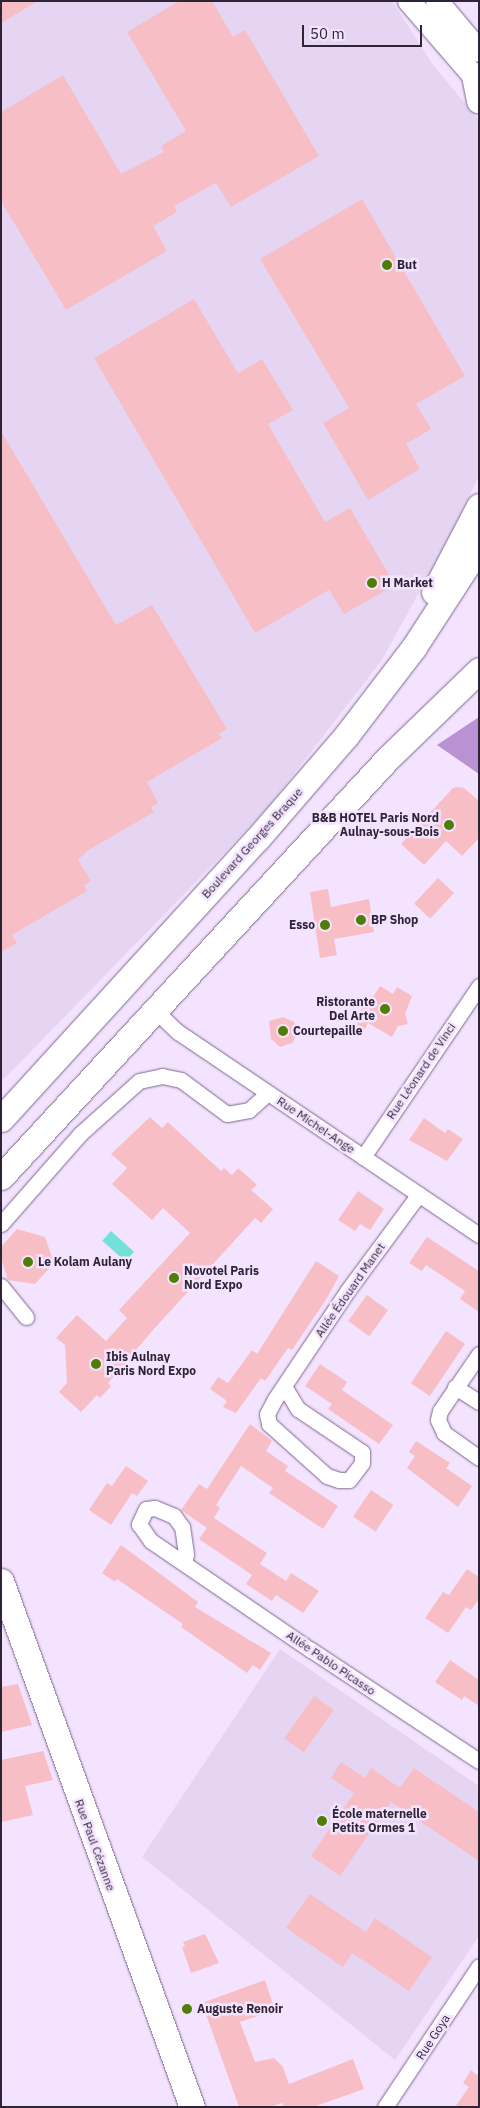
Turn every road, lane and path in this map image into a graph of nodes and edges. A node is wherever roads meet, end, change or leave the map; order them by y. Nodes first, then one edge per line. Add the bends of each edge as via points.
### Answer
1 (409, 1) edge
2 (436, 1) edge
3 (479, 50) edge
4 (476, 78) edge
5 (479, 101) edge
6 (479, 506) edge
7 (479, 547) edge
8 (479, 670) edge
9 (346, 736) junction
10 (479, 986) edge
11 (156, 1011) junction
12 (26, 1091) junction
13 (268, 1093) junction
14 (1, 1109) edge
15 (1, 1119) edge
16 (363, 1157) junction
17 (1, 1177) edge
18 (419, 1194) junction
19 (1, 1224) edge
20 (479, 1235) edge
21 (1, 1286) edge
22 (26, 1317) dead end
23 (479, 1354) edge
24 (284, 1386) junction
25 (455, 1387) junction
26 (479, 1402) edge
27 (479, 1458) edge
28 (184, 1563) dead end
29 (1, 1581) edge
30 (479, 1761) edge
31 (479, 1966) edge
32 (192, 2107) edge
33 (385, 2107) edge

1 - 4 main road
2 - 3 main road
4 - 5 main road
6 - 9 main road via 434,591 402,642 356,703
7 - 9 main road, Boulevard Georges Braque via 414,647
8 - 11 main road via 389,757
9 - 12 main road, Boulevard Georges Braque via 257,840
10 - 16 street, Rue Léonard de Vinci
11 - 13 street, Rue Michel-Ange via 178,1032
11 - 17 main road
12 - 14 main road
12 - 15 main road, Boulevard Georges Braque
13 - 16 street, Rue Michel-Ange
13 - 19 street via 249,1110 227,1114 181,1080 162,1076 139,1080 80,1134
16 - 18 street, Rue Michel-Ange
18 - 20 street, Rue Michel-Ange
18 - 24 street, Allée Édouard Manet via 348,1290
21 - 22 street
23 - 25 street
24 - 24 street, Allée Édouard Manet via 267,1414 268,1424 327,1476 349,1480 358,1472 362,1452 298,1408
25 - 26 street
25 - 27 street via 440,1411 439,1427
28 - 30 street, Allée Pablo Picasso
29 - 32 main road, Rue Paul Cézanne
31 - 33 street, Rue Goya

